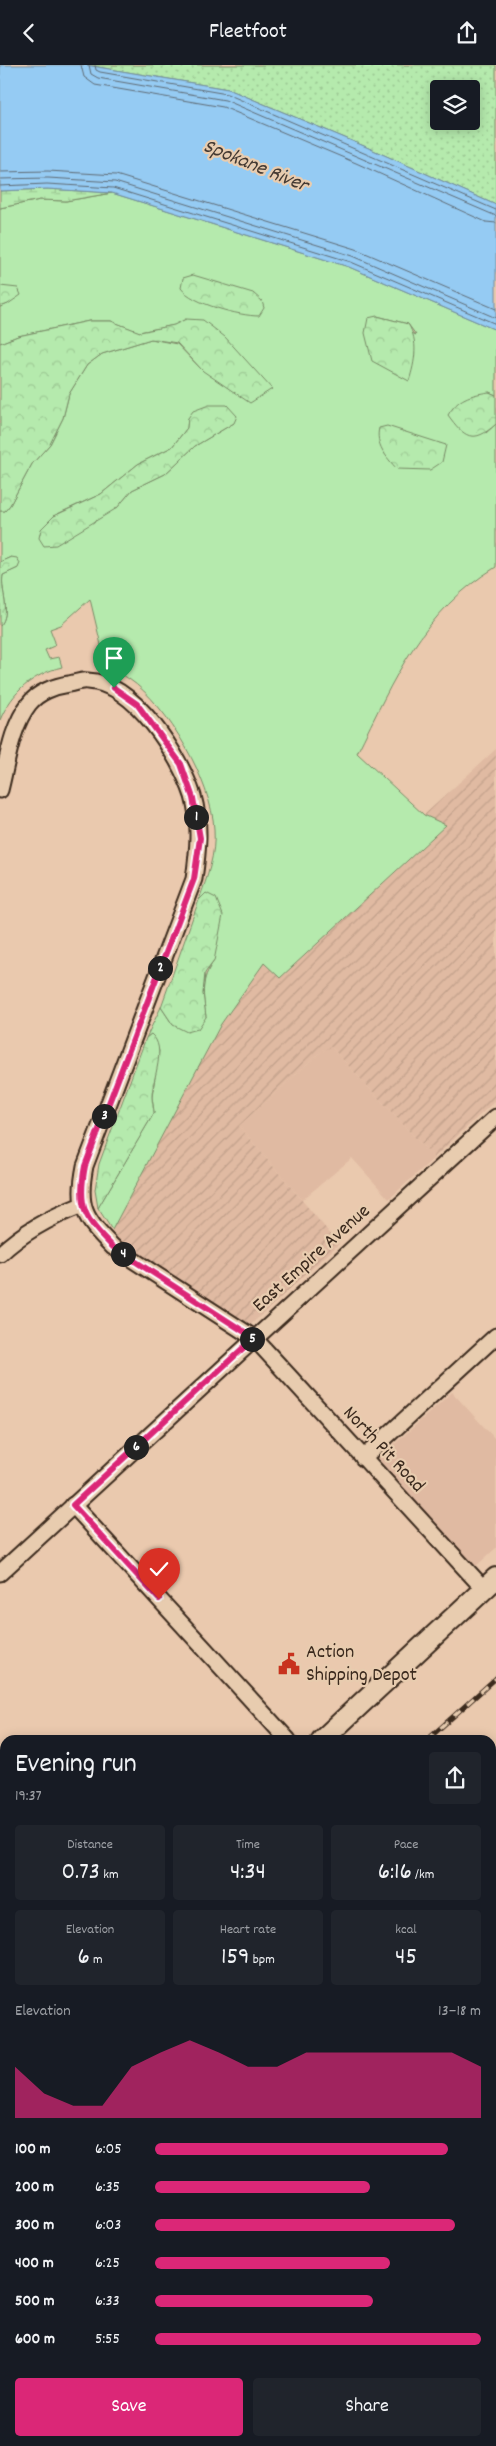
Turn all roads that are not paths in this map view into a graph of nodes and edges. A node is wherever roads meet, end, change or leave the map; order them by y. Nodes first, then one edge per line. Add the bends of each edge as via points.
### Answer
1 (0, 790) edge
2 (496, 1117) edge
3 (82, 1205) junction
4 (0, 1253) edge
5 (496, 1336) edge
6 (254, 1338) junction
7 (363, 1458) junction
8 (73, 1505) junction
9 (0, 1573) edge
10 (490, 1583) edge
11 (283, 1735) edge
12 (327, 1735) edge

1 - 3 street via 15,732 29,703 54,686 88,681 114,688 137,704 181,764 193,798 200,838 194,879 85,1166 81,1185
2 - 6 street, East Empire Avenue
3 - 4 street via 50,1218
3 - 6 street, North Pit Road via 94,1228 113,1247
5 - 7 street
6 - 7 street, North Pit Road
6 - 8 street, East Empire Avenue
7 - 10 street, North Pit Road
8 - 9 street, East Empire Avenue
8 - 11 street
10 - 12 main road

